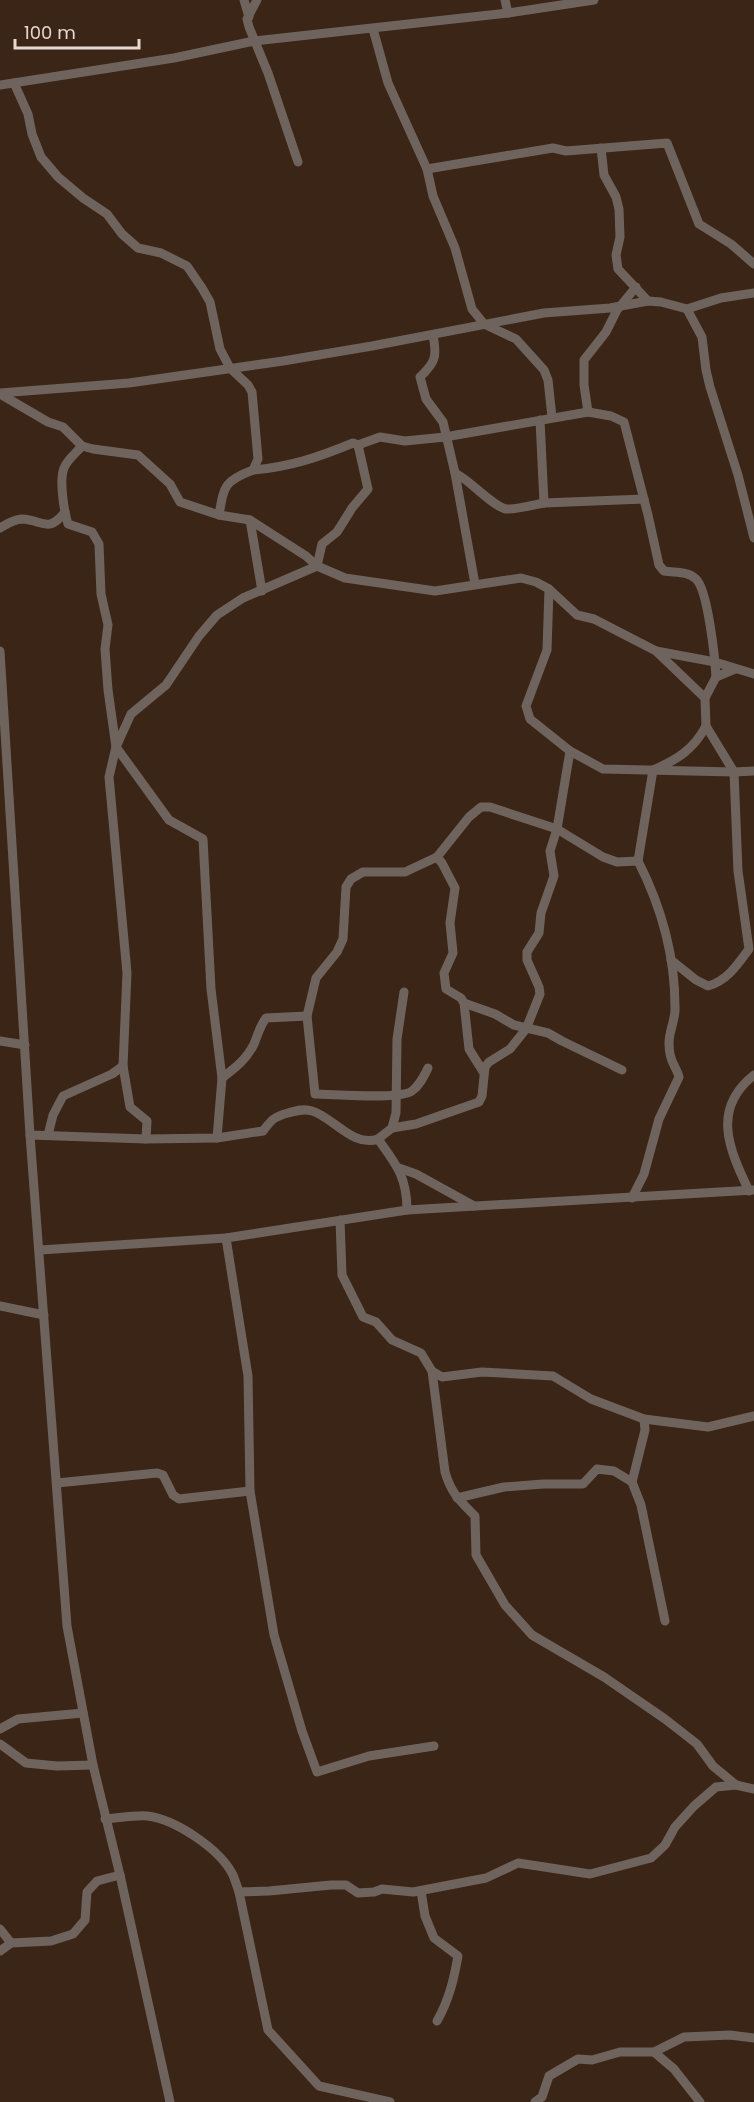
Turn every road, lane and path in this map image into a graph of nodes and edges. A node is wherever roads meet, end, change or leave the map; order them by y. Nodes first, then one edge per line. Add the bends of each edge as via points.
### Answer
1 (244, 0) edge
2 (256, 0) edge
3 (505, 0) edge
4 (594, 0) edge
5 (508, 13) junction
6 (249, 17) junction
7 (373, 28) junction
8 (254, 41) junction
9 (14, 83) junction
10 (0, 85) edge
11 (601, 148) junction
12 (298, 162) dead end
13 (427, 169) junction
14 (754, 264) edge
15 (636, 287) junction
16 (754, 293) edge
17 (648, 302) junction
18 (622, 305) junction
19 (687, 309) junction
20 (484, 324) junction
21 (433, 334) junction
22 (230, 368) junction
23 (0, 394) edge
24 (588, 412) junction
25 (552, 417) junction
26 (540, 420) junction
27 (446, 437) junction
28 (82, 446) junction
29 (358, 446) junction
30 (253, 470) junction
31 (455, 473) junction
32 (644, 499) junction
33 (544, 503) junction
34 (64, 512) junction
35 (219, 515) junction
36 (250, 520) junction
37 (0, 528) edge
38 (754, 538) edge
39 (317, 566) junction
40 (475, 584) junction
41 (549, 589) junction
42 (262, 591) junction
43 (0, 651) edge
44 (656, 651) junction
45 (715, 662) junction
46 (735, 669) junction
47 (754, 674) edge
48 (716, 677) junction
49 (705, 698) junction
50 (706, 726) junction
51 (116, 747) junction
52 (570, 751) junction
53 (653, 770) junction
54 (754, 771) edge
55 (734, 772) junction
56 (11, 817) junction
57 (0, 818) edge
58 (557, 830) junction
59 (437, 857) junction
60 (638, 861) junction
61 (752, 949) edge
62 (670, 960) junction
63 (404, 992) dead end
64 (464, 1003) junction
65 (307, 1016) junction
66 (526, 1029) junction
67 (0, 1041) edge
68 (25, 1045) junction
69 (123, 1066) junction
70 (428, 1068) dead end
71 (622, 1070) dead end
72 (484, 1073) junction
73 (754, 1075) edge
74 (222, 1078) junction
75 (315, 1094) junction
76 (396, 1095) junction
77 (312, 1111) junction
78 (392, 1128) junction
79 (30, 1135) junction
80 (48, 1135) junction
81 (217, 1138) junction
82 (146, 1139) junction
83 (378, 1139) junction
84 (399, 1168) junction
85 (751, 1191) edge
86 (633, 1198) junction
87 (476, 1207) junction
88 (407, 1210) junction
89 (340, 1220) junction
90 (226, 1238) junction
91 (40, 1250) junction
92 (0, 1306) edge
93 (44, 1315) junction
94 (432, 1371) junction
95 (754, 1416) edge
96 (644, 1419) junction
97 (632, 1482) junction
98 (57, 1483) junction
99 (250, 1491) junction
100 (457, 1498) junction
101 (665, 1621) dead end
102 (83, 1713) junction
103 (0, 1729) edge
104 (0, 1744) edge
105 (434, 1746) dead end
106 (93, 1765) junction
107 (736, 1785) junction
108 (754, 1789) edge
109 (105, 1819) junction
110 (120, 1875) junction
111 (421, 1891) junction
112 (239, 1892) junction
113 (0, 1929) edge
114 (11, 1943) junction
115 (0, 1952) edge
116 (436, 2021) dead end
117 (754, 2038) edge
118 (654, 2052) junction
119 (170, 2102) edge
120 (390, 2102) edge
121 (535, 2102) edge
122 (700, 2102) edge

1 - 6 street
2 - 6 street
3 - 5 street
4 - 5 street
5 - 7 street
6 - 8 street
7 - 8 street
7 - 13 street via 388,83
8 - 9 street
8 - 12 street
9 - 10 street
9 - 22 street via 41,158 58,177 107,214 138,248 161,252 187,266 210,302 220,349
11 - 13 street via 553,148
11 - 14 street via 667,143 699,224
11 - 15 street via 604,175 619,209 618,269
13 - 20 street via 472,309
15 - 17 street
15 - 18 street
16 - 19 street
17 - 18 street
17 - 19 street
18 - 20 street
18 - 24 street via 584,360
19 - 38 street via 702,338 710,387
20 - 21 street
20 - 25 street via 516,339 544,370
21 - 22 street
21 - 27 street via 436,349 432,366 420,377 426,399 443,422
22 - 23 street
22 - 30 street via 252,392 258,459
23 - 28 street via 63,427
24 - 25 street
24 - 32 street via 624,422
25 - 26 street
26 - 27 street
26 - 33 street
27 - 29 street via 405,441 381,437
27 - 31 street
28 - 34 street via 64,467
28 - 35 street via 138,456 170,484 180,502
29 - 30 street via 353,443 289,466
29 - 39 street via 368,489 337,532 322,544
30 - 35 street via 234,477 224,486
31 - 33 street via 506,509
31 - 40 street
32 - 33 street
32 - 45 street via 659,565 664,571 686,573 703,589
34 - 37 street via 57,522 45,525 22,519
34 - 51 street via 68,524 92,532 99,544 101,594 108,626 108,690
35 - 36 street
36 - 39 street
36 - 42 street
39 - 40 street via 345,578 435,591
39 - 42 street
40 - 41 street via 521,578
41 - 44 street via 577,615
41 - 52 street via 547,650 526,706 530,719
42 - 51 street via 217,615 166,685 132,714
43 - 56 street
44 - 45 street
44 - 49 street
45 - 46 street
45 - 48 street
46 - 47 street
46 - 48 street
48 - 49 street
49 - 50 street
50 - 53 street via 689,750
50 - 55 street
51 - 69 street via 109,777 127,974
51 - 74 street via 169,820 203,839 211,989
52 - 53 street via 603,769
52 - 58 street
53 - 55 street
53 - 60 street
54 - 55 street
55 - 61 street via 738,871
56 - 57 street
56 - 68 street
58 - 59 street via 481,807
58 - 60 street via 603,857 617,862
58 - 66 street via 550,851 554,876 541,913 539,933 527,952 540,994
59 - 64 street via 455,888 450,923 453,953 444,981 446,989
59 - 65 street via 405,872 363,872 351,879 346,887 343,939 316,978
60 - 62 street via 653,890
61 - 62 street via 734,969 708,986
62 - 86 street via 676,1010 670,1026 670,1056 679,1077 659,1119
63 - 76 street via 396,1040
64 - 66 street
64 - 72 street via 469,1049
65 - 74 street via 266,1018 242,1063
65 - 75 street
66 - 71 street via 548,1033
66 - 72 street via 510,1049 489,1062
67 - 68 street
68 - 79 street
69 - 80 street via 63,1096
69 - 82 street via 130,1107 147,1121
70 - 76 street via 410,1092
72 - 78 street via 479,1102 427,1121
73 - 85 street via 741,1085 727,1117 732,1148
74 - 81 street
75 - 76 street
75 - 77 street
76 - 78 street
77 - 81 street via 299,1110 274,1117 263,1131
77 - 83 street via 360,1139
78 - 83 street
79 - 80 street
79 - 91 street
80 - 82 street
81 - 82 street
83 - 84 street
84 - 87 street
84 - 88 street
85 - 86 street
86 - 87 street
87 - 88 street
88 - 89 street
89 - 90 street
89 - 94 street via 342,1275 363,1317 376,1322 392,1340 420,1353
90 - 91 street
90 - 99 street via 248,1376
91 - 93 street
92 - 93 street
93 - 98 street
94 - 96 street via 442,1377 482,1372 553,1377 591,1399
94 - 100 street via 445,1472
95 - 96 street via 708,1427
96 - 97 street via 645,1430
97 - 100 street via 614,1471 597,1469 583,1484 504,1487
97 - 101 street via 641,1504
98 - 99 street via 157,1473 163,1475 179,1499
98 - 102 street via 67,1626
99 - 105 street via 274,1635 317,1772 369,1756
100 - 107 street via 475,1516 476,1556 505,1605 532,1635 665,1719 697,1744 713,1766
102 - 103 street via 18,1719
102 - 106 street
104 - 106 street via 26,1763
106 - 109 street
107 - 108 street
107 - 111 street via 716,1787 694,1806 651,1858 590,1874 518,1863 486,1878
109 - 110 street
109 - 112 street via 146,1816 174,1824 197,1837 219,1858 232,1873
110 - 114 street via 97,1881 87,1892 85,1920 73,1934 51,1941
110 - 119 street
111 - 112 street via 382,1889 357,1893 346,1885 331,1885
111 - 116 street via 424,1916 434,1938 458,1956 451,1990
112 - 120 street via 268,2030 319,2086
113 - 114 street
114 - 115 street
117 - 118 street via 684,2037
118 - 121 street via 620,2052 592,2060 578,2059 549,2076 542,2097
118 - 122 street via 674,2069

